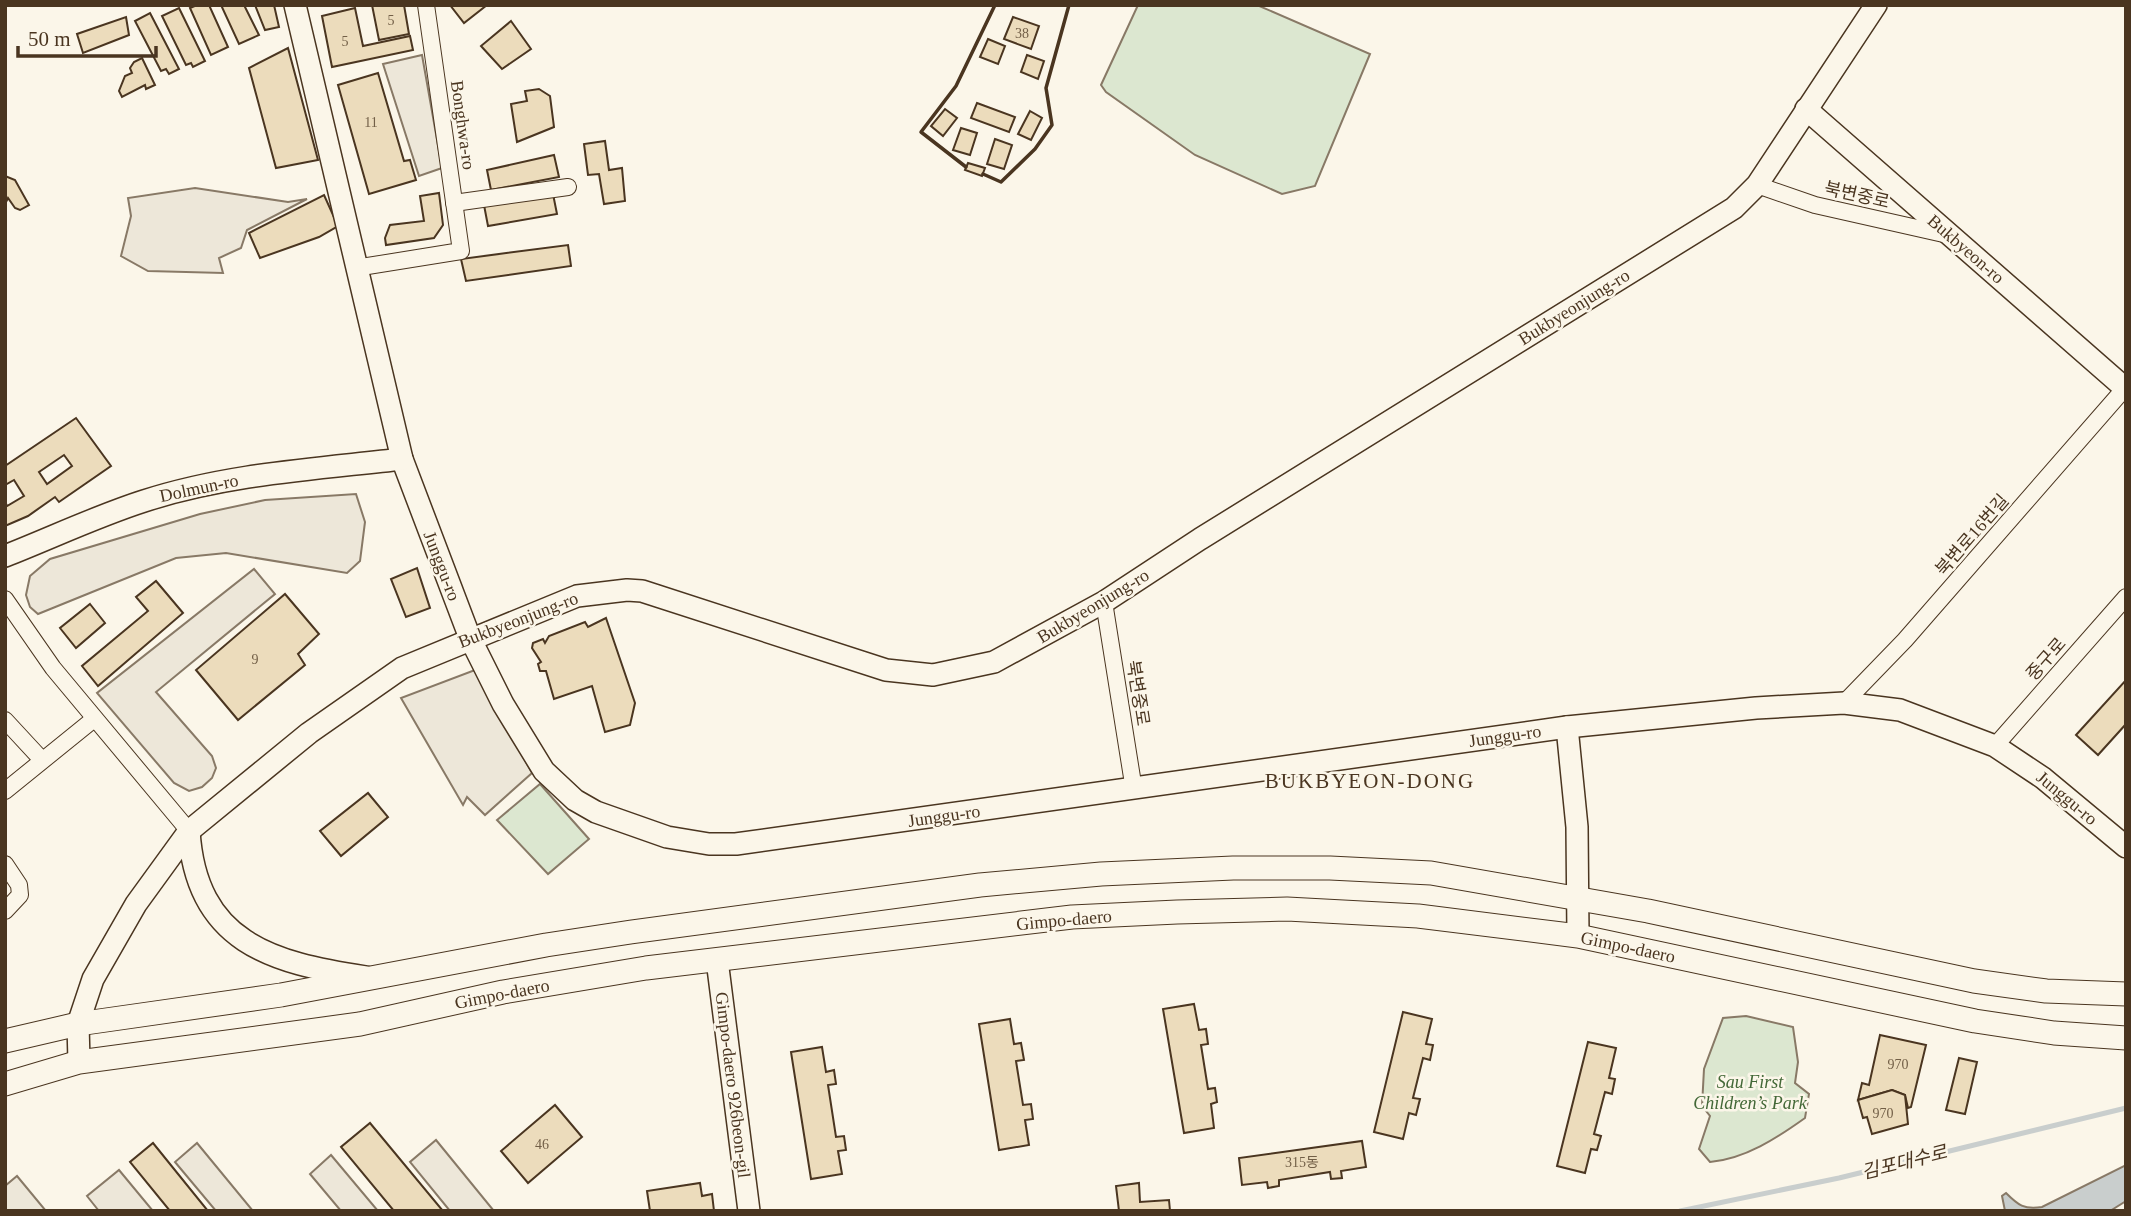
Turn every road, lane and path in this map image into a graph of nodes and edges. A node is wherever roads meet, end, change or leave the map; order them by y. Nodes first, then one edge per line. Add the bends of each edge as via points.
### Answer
1 (295, 5) edge
2 (426, 5) edge
3 (1876, 5) edge
4 (1806, 108) junction
5 (1757, 185) junction
6 (568, 187) dead end
7 (454, 203) junction
8 (1950, 235) junction
9 (355, 268) junction
10 (2125, 388) edge
11 (402, 459) junction
12 (5, 556) edge
13 (2126, 597) edge
14 (5, 599) edge
15 (1104, 602) junction
16 (470, 638) junction
17 (1844, 703) junction
18 (94, 719) junction
19 (5, 720) edge
20 (1567, 727) junction
21 (1995, 746) junction
22 (42, 760) junction
23 (1133, 790) junction
24 (5, 791) edge
25 (189, 831) junction
26 (2126, 847) edge
27 (5, 864) edge
28 (1577, 897) junction
29 (5, 911) edge
30 (1577, 936) junction
31 (717, 960) junction
32 (375, 978) junction
33 (2126, 994) edge
34 (78, 1024) junction
35 (2126, 1038) edge
36 (5, 1041) edge
37 (79, 1062) junction
38 (5, 1084) edge
39 (749, 1211) edge

1 - 9 street, Junggu-ro
2 - 7 street, Bonghwa-ro
3 - 4 street, Bukbyeonjung-ro
4 - 5 street, Bukbyeonjung-ro
4 - 8 street, Bukbyeon-ro
5 - 8 street, 북변중로 via 1815,205
5 - 15 street, Bukbyeonjung-ro via 1734,208
6 - 7 street
7 - 9 street, Bonghwa-ro via 461,251
8 - 10 street, Bukbyeon-ro
9 - 11 street, Junggu-ro
10 - 17 street, 북변로16번길 via 1905,640
11 - 12 street, Dolmun-ro via 180,491 143,501
11 - 16 street, Junggu-ro
13 - 21 street, 중구로
14 - 18 street
15 - 16 street, Bukbyeonjung-ro via 994,662 933,675 886,670 642,591 578,596
15 - 23 street, 북변중로
16 - 23 street, Junggu-ro via 531,752 557,784 596,812 667,837 736,844
16 - 25 street, Bukbyeonjung-ro via 375,684 245,782
17 - 20 street, Junggu-ro
17 - 21 street, Junggu-ro via 1900,710
18 - 22 street
18 - 25 street
19 - 22 street
20 - 23 street, Junggu-ro
20 - 28 street via 1577,827
21 - 26 street, Junggu-ro via 2043,778
22 - 24 street
25 - 32 street via 191,863 202,896 249,945 318,970
25 - 34 street, Bukbyeonjung-ro via 113,942 93,979
27 - 29 street via 20,895
28 - 30 street
28 - 32 main road via 1431,873 1330,868 1101,874 980,885 631,932
28 - 33 main road via 1974,981 2046,991
30 - 31 main road, Gimpo-daero via 1418,916 1287,909 1177,912 1072,917
30 - 35 main road, Gimpo-daero via 1975,1021
31 - 37 main road, Gimpo-daero via 503,992 360,1024
31 - 39 street, Gimpo-daero 926beon-gil
32 - 34 main road
34 - 36 main road
34 - 37 street, Bukbyeonjung-ro
37 - 38 main road, Gimpo-daero

